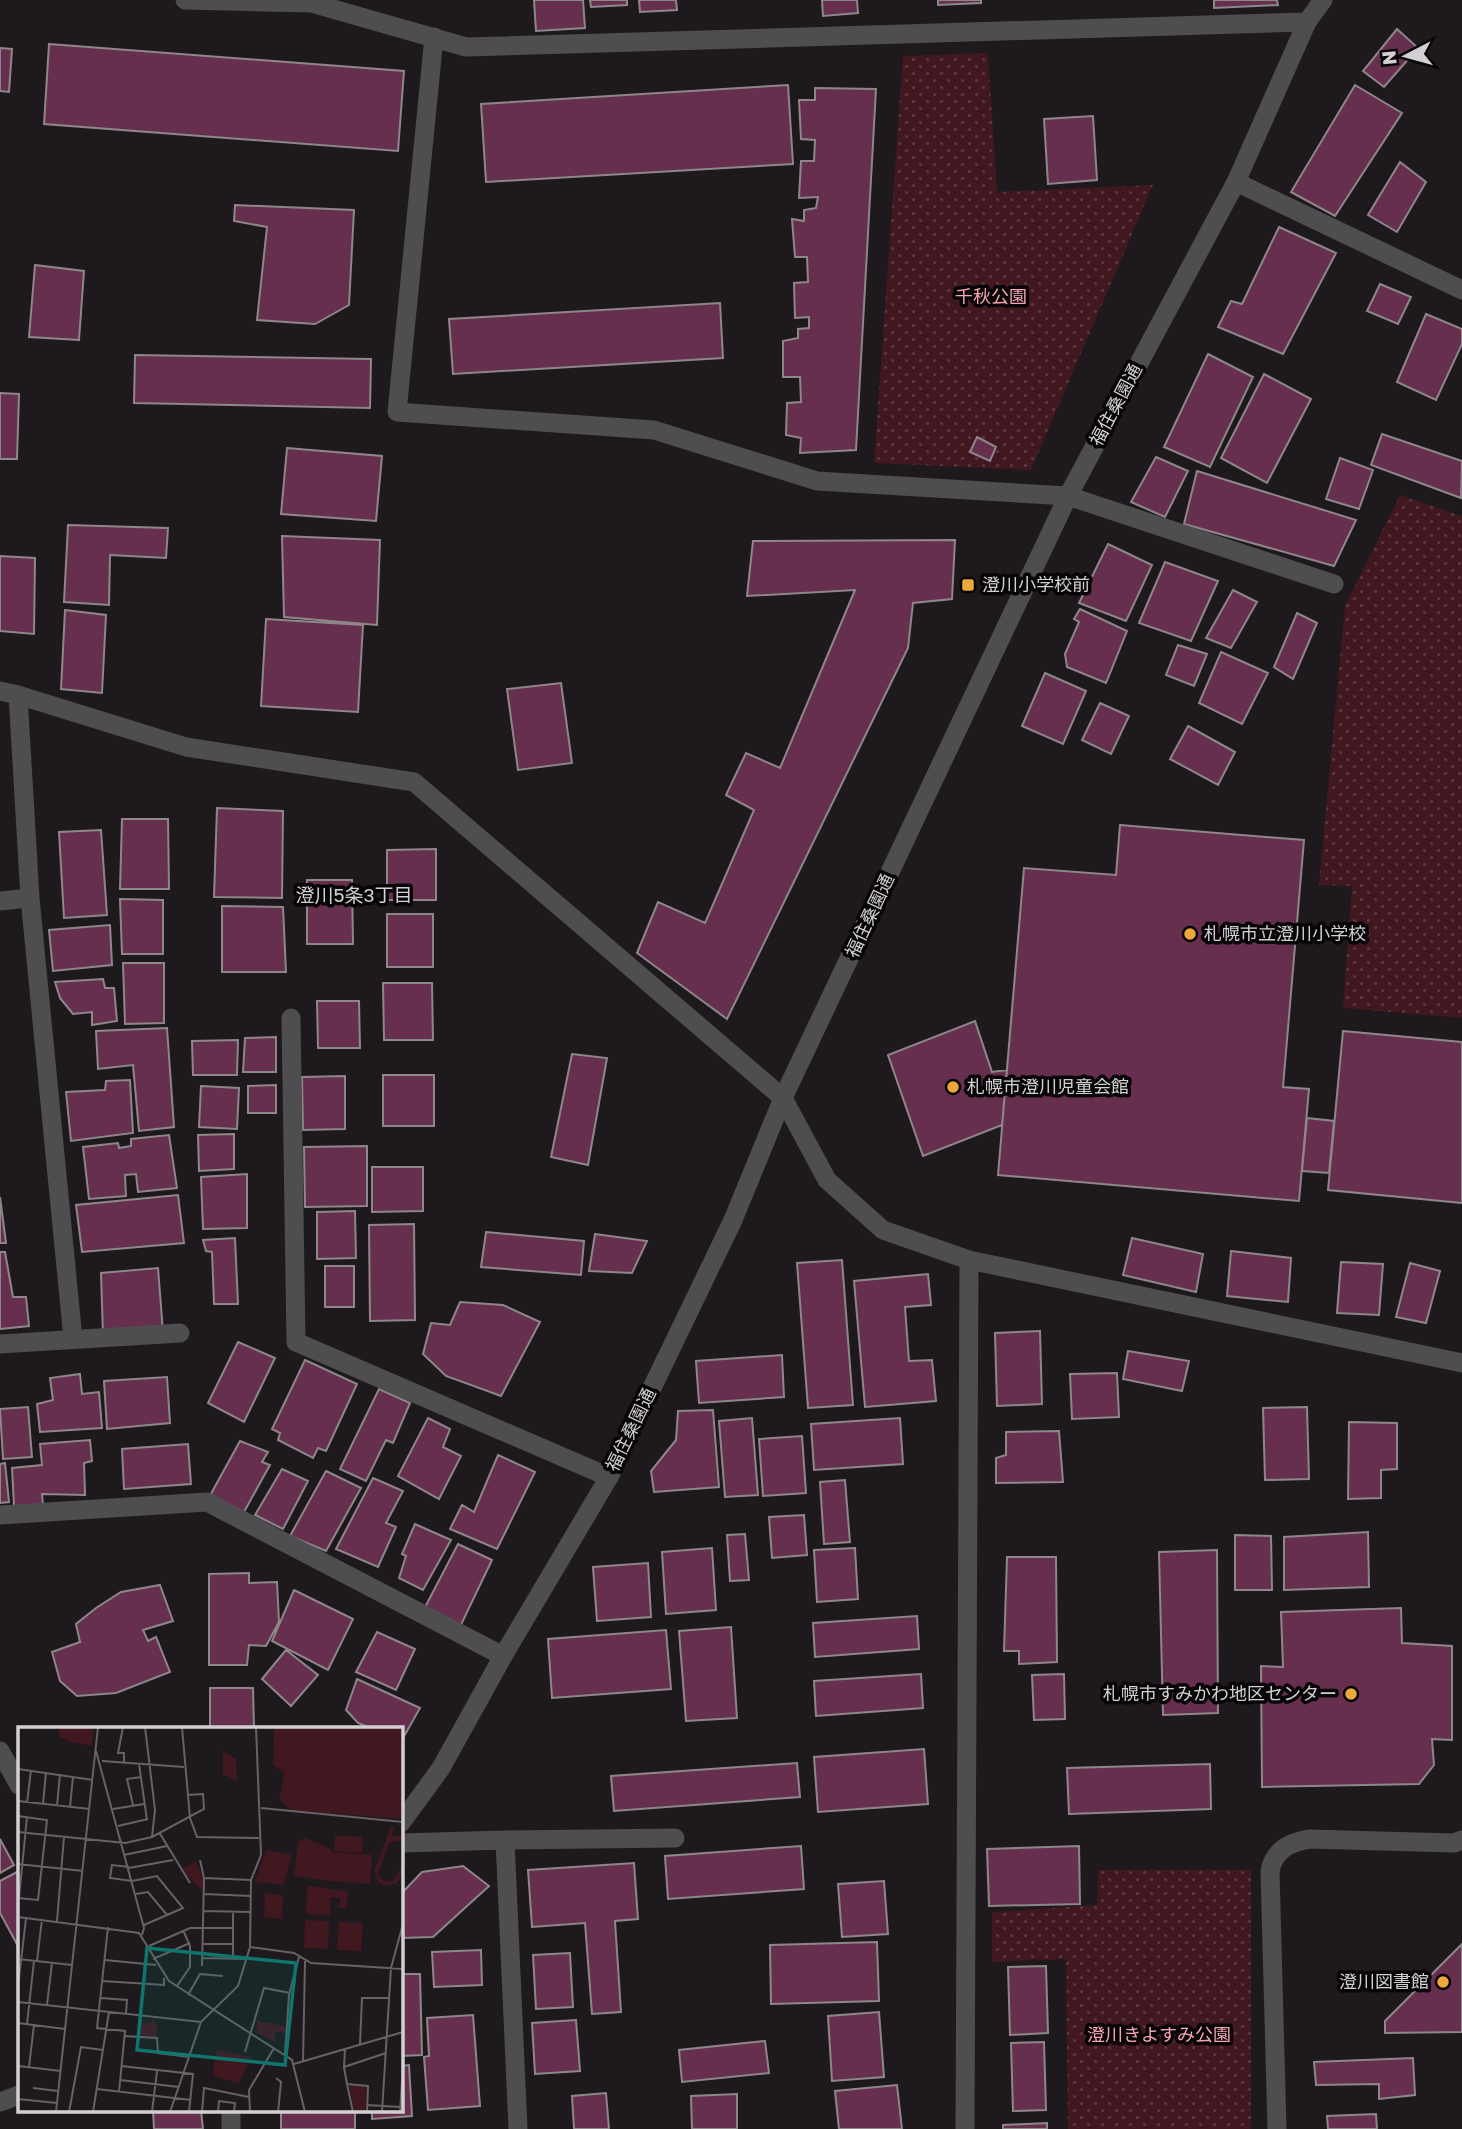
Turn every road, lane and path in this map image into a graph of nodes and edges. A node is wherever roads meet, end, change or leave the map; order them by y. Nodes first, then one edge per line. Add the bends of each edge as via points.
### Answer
1 (185, 0) edge
2 (1323, 0) edge
3 (1307, 22) junction
4 (434, 37) junction
5 (1236, 182) junction
6 (1462, 290) edge
7 (1068, 496) junction
8 (1334, 584) dead end
9 (9, 693) edge
10 (30, 898) junction
11 (0, 901) edge
12 (291, 1018) dead end
13 (783, 1098) junction
14 (968, 1259) junction
15 (180, 1334) dead end
16 (73, 1339) junction
17 (0, 1344) edge
18 (1462, 1363) edge
19 (608, 1477) junction
20 (0, 1515) edge
21 (503, 1656) junction
22 (0, 1751) edge
23 (18, 1783) edge
24 (402, 1822) edge
25 (675, 1838) dead end
26 (505, 1840) junction
27 (1462, 1840) edge
28 (402, 1843) edge
29 (18, 2095) edge
30 (0, 2102) edge
31 (519, 2129) edge
32 (965, 2129) edge
33 (1277, 2129) edge

1 - 4 street via 312,3
2 - 3 street, 福住桑園通
3 - 4 street via 466,47
3 - 5 street, 福住桑園通
4 - 7 street via 397,412 654,430 817,481
5 - 6 street
5 - 7 street, 福住桑園通
7 - 8 street
7 - 13 street, 福住桑園通
9 - 10 street
9 - 13 street via 186,747 414,782
10 - 11 street
10 - 16 street
12 - 19 street via 296,1342
13 - 14 street via 827,1181 883,1230
13 - 19 street, 福住桑園通 via 733,1220
14 - 18 street
14 - 32 street
15 - 16 street
16 - 17 street
19 - 21 street, 福住桑園通
20 - 21 street via 208,1502
21 - 24 street, 福住桑園通 via 441,1768
22 - 23 street
25 - 26 street
26 - 28 street
26 - 31 street
27 - 33 street via 1310,1839 1290,1844 1274,1858 1270,1871
29 - 30 street

